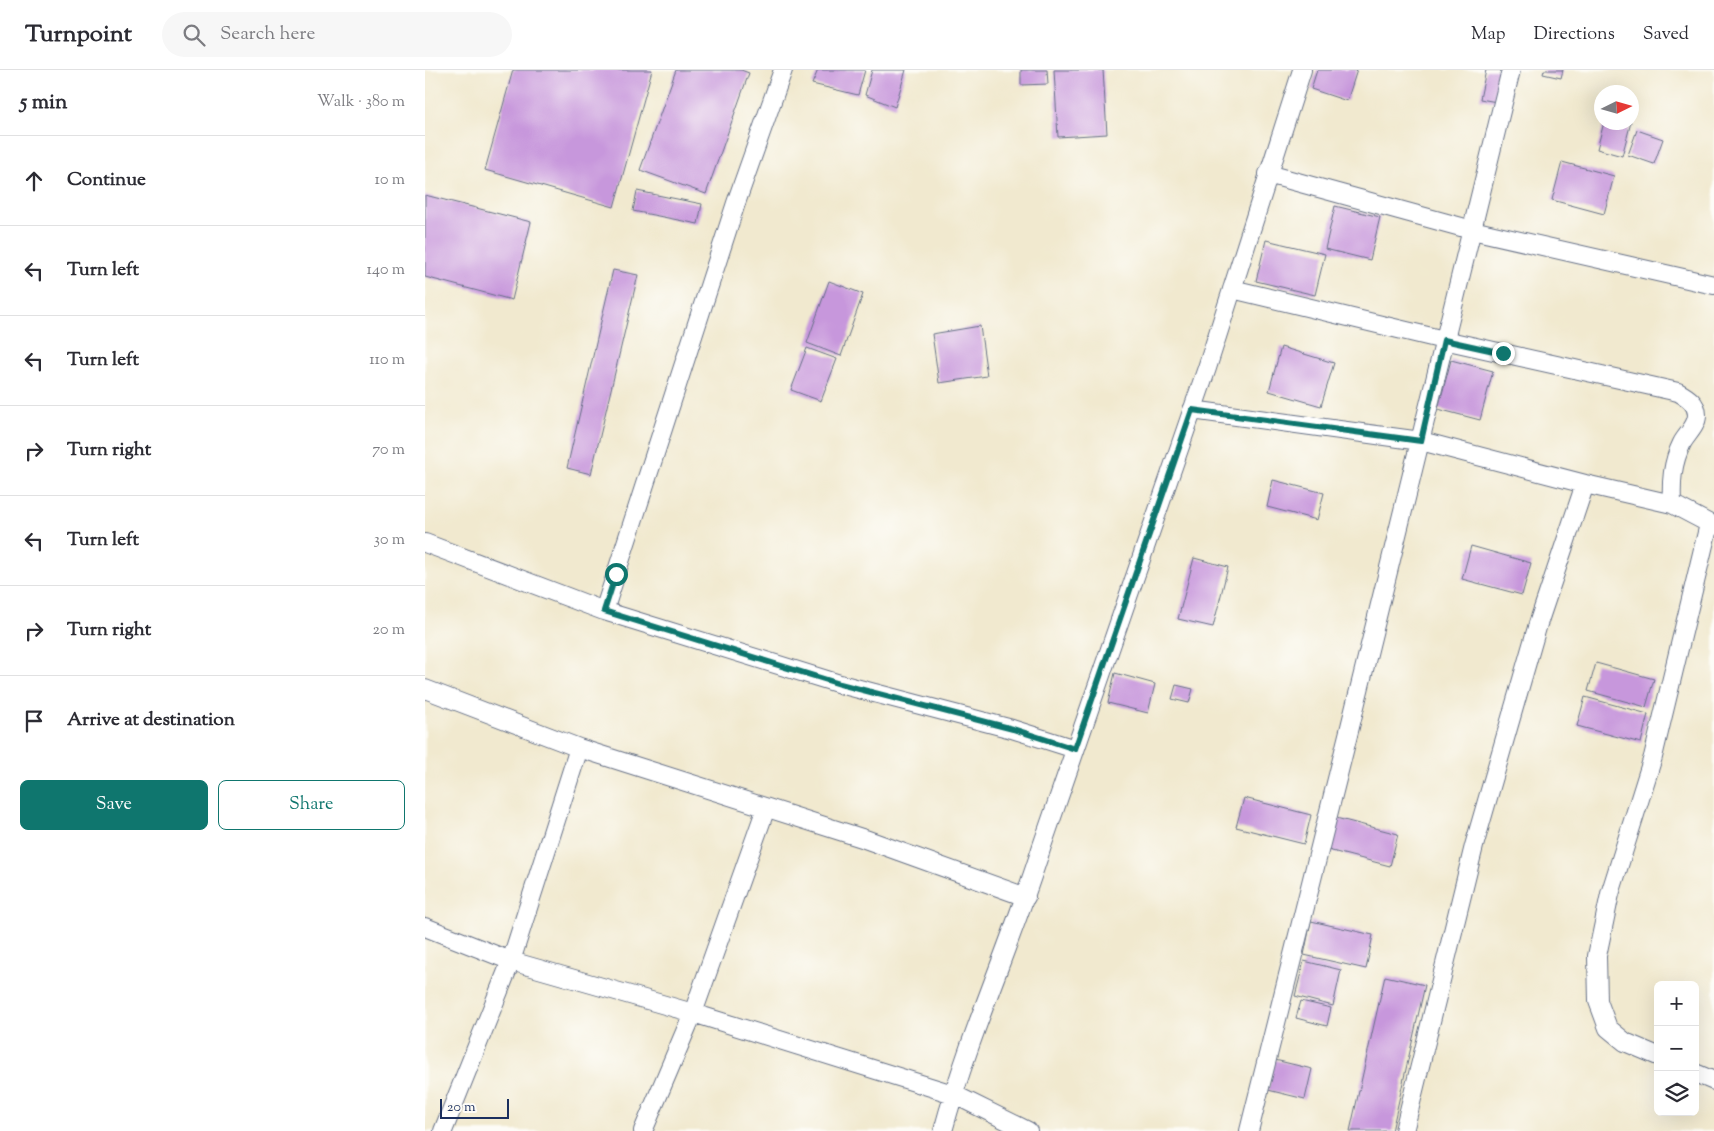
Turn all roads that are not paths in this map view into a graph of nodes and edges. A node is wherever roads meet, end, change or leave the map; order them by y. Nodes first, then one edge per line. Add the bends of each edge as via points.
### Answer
1 (783, 70) edge
2 (1302, 70) edge
3 (1511, 70) edge
4 (1268, 174) junction
5 (1472, 230) junction
6 (1714, 285) edge
7 (1232, 289) junction
8 (1444, 340) junction
9 (1192, 410) junction
10 (1421, 441) junction
11 (1585, 484) junction
12 (1671, 504) junction
13 (1711, 525) edge
14 (425, 543) edge
15 (604, 611) junction
16 (425, 689) edge
17 (579, 748) junction
18 (1075, 749) junction
19 (766, 808) junction
20 (1026, 897) junction
21 (425, 927) edge
22 (511, 961) junction
23 (693, 1013) junction
24 (1654, 1054) edge
25 (1699, 1075) edge
26 (1714, 1081) edge
27 (953, 1094) junction
28 (443, 1131) edge
29 (643, 1131) edge
30 (943, 1131) edge
31 (1028, 1131) edge
32 (1249, 1131) edge
33 (1404, 1131) edge

1 - 15 street via 736,203
2 - 4 street
3 - 5 street
4 - 5 street
4 - 7 street
5 - 6 street
5 - 8 street
7 - 8 street
7 - 9 street
8 - 10 street
8 - 12 street via 1678,392 1689,398 1697,414 1674,464
9 - 10 street
9 - 18 street
10 - 11 street
10 - 32 street
11 - 12 street
11 - 33 street via 1538,624 1473,846
12 - 13 street
13 - 24 street via 1653,757 1610,894 1597,956 1598,1001 1608,1028 1625,1042
14 - 15 street
15 - 18 street via 840,684 1013,729
16 - 17 street
17 - 19 street
17 - 22 street
18 - 20 street
19 - 20 street via 865,839
19 - 23 street
20 - 27 street
21 - 22 street
22 - 23 street
22 - 28 street
23 - 27 street
23 - 29 street
25 - 26 street
27 - 30 street
27 - 31 street

